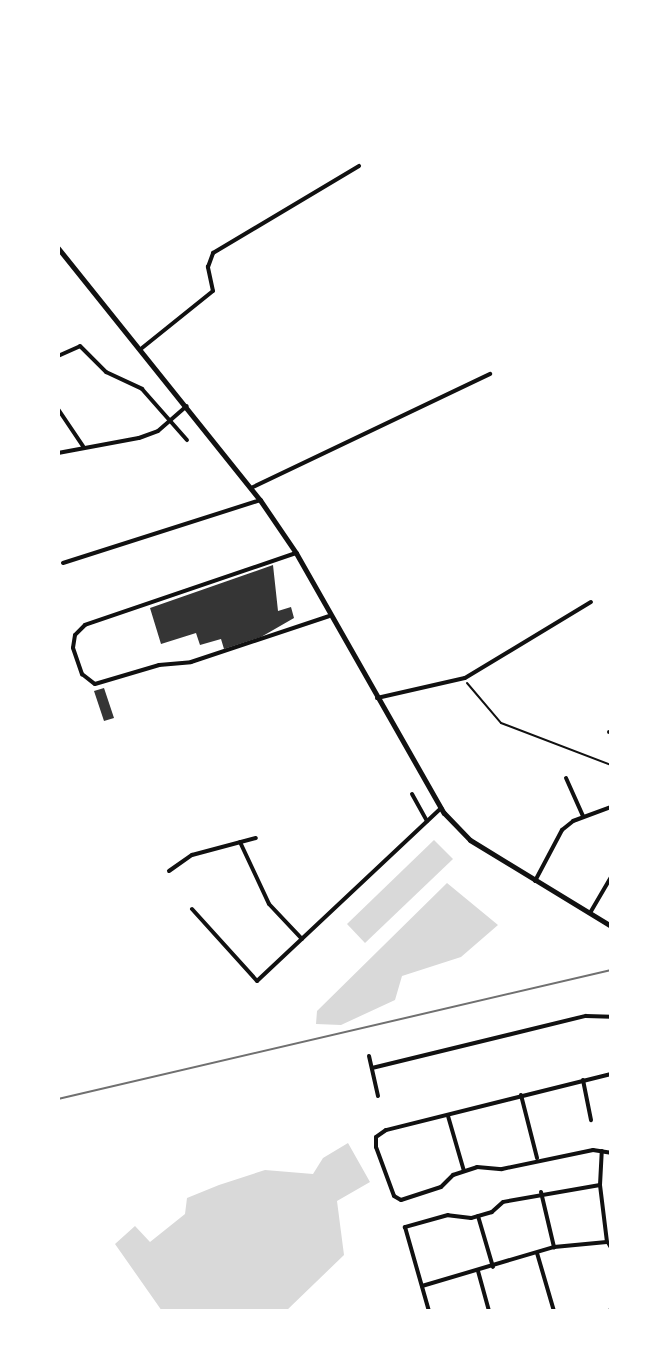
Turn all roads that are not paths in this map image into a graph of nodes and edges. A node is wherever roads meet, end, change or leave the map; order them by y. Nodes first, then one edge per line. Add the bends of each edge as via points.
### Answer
1 (359, 166) dead end
2 (58, 248) edge
3 (58, 347) edge
4 (142, 348) junction
5 (60, 354) edge
6 (490, 374) dead end
7 (188, 406) junction
8 (58, 409) edge
9 (170, 420) junction
10 (187, 440) dead end
11 (83, 446) junction
12 (58, 453) edge
13 (251, 488) junction
14 (260, 500) junction
15 (296, 553) junction
16 (63, 563) dead end
17 (591, 602) dead end
18 (329, 616) junction
19 (377, 698) junction
20 (566, 778) dead end
21 (412, 794) dead end
22 (611, 807) edge
23 (441, 808) junction
24 (583, 816) junction
25 (427, 821) junction
26 (256, 838) dead end
27 (240, 842) junction
28 (169, 871) dead end
29 (611, 877) edge
30 (535, 881) junction
31 (192, 909) dead end
32 (590, 913) junction
33 (611, 926) edge
34 (302, 939) junction
35 (611, 1017) edge
36 (369, 1056) dead end
37 (372, 1068) junction
38 (611, 1074) edge
39 (583, 1080) junction
40 (521, 1095) junction
41 (378, 1096) dead end
42 (448, 1116) junction
43 (591, 1120) dead end
44 (602, 1151) junction
45 (611, 1153) edge
46 (537, 1159) junction
47 (464, 1171) junction
48 (600, 1185) junction
49 (541, 1192) junction
50 (478, 1216) junction
51 (607, 1242) junction
52 (554, 1247) junction
53 (611, 1249) edge
54 (537, 1253) junction
55 (493, 1267) junction
56 (478, 1271) junction
57 (422, 1286) junction
58 (611, 1304) edge
59 (429, 1311) edge
60 (489, 1311) edge
61 (554, 1311) edge
62 (609, 1311) edge

1 - 4 street via 213,253 208,267 213,291
2 - 4 street
3 - 5 street
4 - 7 street
5 - 9 street via 82,347 106,372 142,389
6 - 13 street
7 - 9 street
7 - 13 street
8 - 11 street
9 - 10 street
9 - 11 street via 139,438
11 - 12 street
13 - 14 street
14 - 15 street
14 - 16 street via 245,509
15 - 18 street
15 - 18 street via 85,625 75,635 73,648 82,674 95,684 159,665 183,664
17 - 19 street via 465,678
18 - 19 street
19 - 23 street
20 - 24 street
21 - 25 street
22 - 24 street
23 - 25 street
23 - 30 street via 470,840
24 - 30 street via 562,830
25 - 34 street
26 - 27 street
27 - 28 street via 192,855
27 - 34 street via 269,904
29 - 32 street
30 - 32 street
31 - 34 street via 257,981
32 - 33 street
35 - 37 street via 586,1016
36 - 37 street
37 - 41 street
38 - 39 street
39 - 40 street
39 - 43 street
40 - 42 street
40 - 46 street
42 - 47 street
42 - 47 street via 386,1130 376,1137 376,1147 394,1196 401,1200 441,1187
44 - 45 street
44 - 46 street
44 - 48 street
46 - 47 street via 502,1169
48 - 49 street
48 - 51 street
49 - 50 street via 503,1202
49 - 52 street
50 - 55 street
50 - 57 street via 448,1215 405,1227
51 - 52 street
51 - 53 street
52 - 54 street
54 - 55 street
54 - 61 street
55 - 56 street
56 - 57 street
56 - 60 street
57 - 59 street
58 - 62 street

